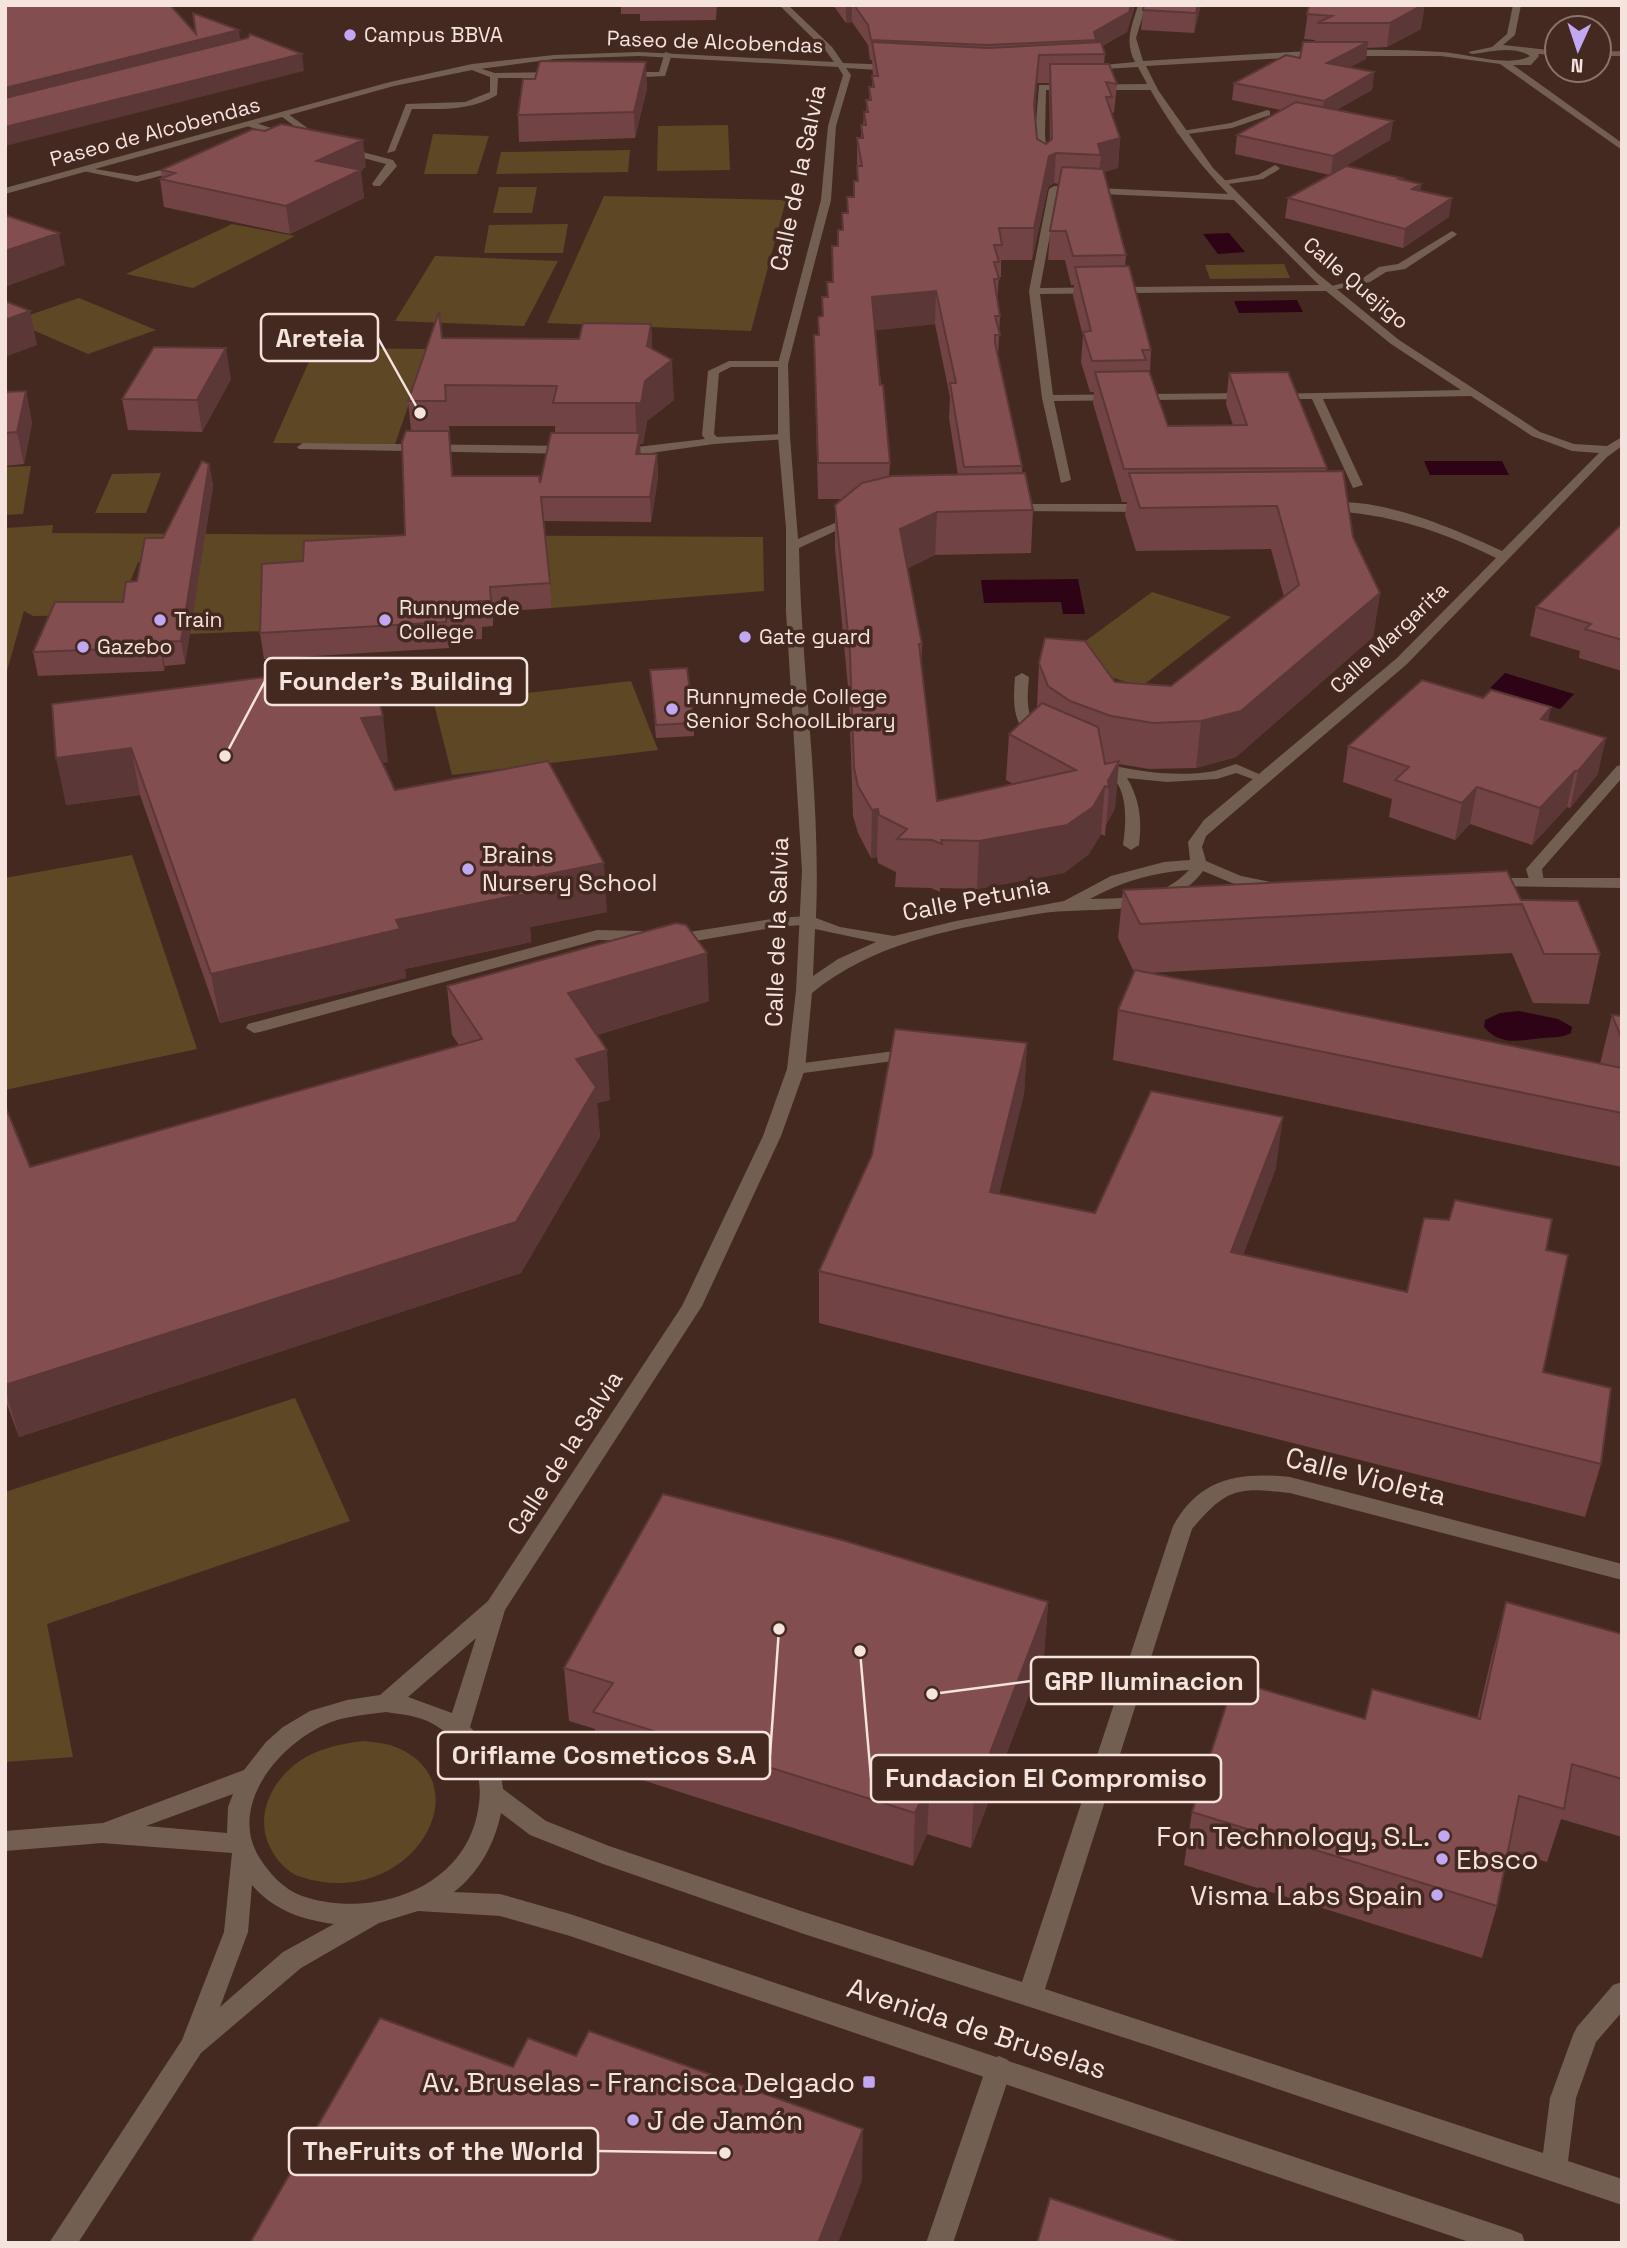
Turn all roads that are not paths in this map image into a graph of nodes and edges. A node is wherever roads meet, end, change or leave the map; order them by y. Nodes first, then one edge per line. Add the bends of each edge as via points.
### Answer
1 (783, 5) edge
2 (1130, 5) edge
3 (1517, 5) edge
4 (1142, 6) edge
5 (1511, 35) junction
6 (1495, 48) junction
7 (1543, 53) edge
8 (668, 54) junction
9 (1527, 54) junction
10 (1486, 55) junction
11 (1500, 62) junction
12 (1142, 63) junction
13 (838, 65) junction
14 (472, 67) junction
15 (1073, 67) edge
16 (910, 69) edge
17 (564, 75) edge
18 (620, 75) edge
19 (495, 76) junction
20 (1526, 77) junction
21 (1153, 87) junction
22 (1267, 113) edge
23 (284, 114) junction
24 (250, 124) junction
25 (1180, 132) junction
26 (267, 143) edge
27 (1622, 147) edge
28 (390, 151) dead end
29 (191, 165) edge
30 (1275, 168) dead end
31 (1043, 169) edge
32 (83, 170) junction
33 (1221, 182) junction
34 (377, 184) dead end
35 (5, 191) edge
36 (1235, 197) junction
37 (1452, 234) dead end
38 (1329, 288) junction
39 (1034, 291) junction
40 (783, 364) junction
41 (1472, 393) junction
42 (1316, 396) junction
43 (1048, 398) junction
44 (784, 437) junction
45 (1622, 440) edge
46 (714, 441) junction
47 (303, 447) dead end
48 (582, 450) edge
49 (610, 450) edge
50 (1609, 450) junction
51 (1065, 480) dead end
52 (1357, 485) dead end
53 (1313, 507) edge
54 (999, 508) edge
55 (1163, 508) edge
56 (865, 516) edge
57 (791, 547) junction
58 (1504, 557) junction
59 (1022, 677) dead end
60 (1049, 745) edge
61 (1083, 761) edge
62 (1622, 769) edge
63 (1116, 774) junction
64 (1261, 778) junction
65 (1131, 845) dead end
66 (1200, 864) junction
67 (1476, 883) edge
68 (1536, 883) junction
69 (1621, 885) edge
70 (1285, 887) edge
71 (1068, 905) junction
72 (807, 921) junction
73 (894, 940) junction
74 (804, 992) junction
75 (254, 1028) dead end
76 (902, 1055) edge
77 (796, 1069) junction
78 (1622, 1572) edge
79 (496, 1607) junction
80 (386, 1703) junction
81 (458, 1728) junction
82 (249, 1778) junction
83 (493, 1794) junction
84 (103, 1833) junction
85 (5, 1840) edge
86 (242, 1850) junction
87 (417, 1900) junction
88 (372, 1914) junction
89 (1622, 1993) edge
90 (1030, 1997) junction
91 (192, 2046) junction
92 (999, 2068) junction
93 (1554, 2171) junction
94 (1622, 2192) edge
95 (62, 2243) edge
96 (939, 2243) edge
97 (1512, 2243) edge

1 - 13 street via 829,49
2 - 4 street
3 - 5 street
4 - 12 street, Calle Quejigo via 1132,38
5 - 6 street
5 - 9 street
6 - 9 street
6 - 10 street
7 - 9 street
8 - 13 street, Paseo de Alcobendas
8 - 14 street, Paseo de Alcobendas via 567,56
8 - 18 street via 662,74
9 - 11 street
9 - 20 street
10 - 11 street
10 - 12 street via 1278,54
11 - 20 street
12 - 15 street
12 - 21 street, Calle Quejigo
13 - 16 street, Paseo de Alcobendas
13 - 40 street, Calle de la Salvia via 847,75 832,126 826,200
14 - 19 street
14 - 23 street, Paseo de Alcobendas
17 - 19 street
19 - 28 street via 494,93 487,99 409,106
20 - 27 street
21 - 25 street, Calle Quejigo
21 - 31 street via 1042,87
22 - 25 street via 1232,125
23 - 24 street, Paseo de Alcobendas
23 - 34 street via 325,145 390,162
24 - 26 street via 279,140
24 - 32 street, Paseo de Alcobendas
25 - 33 street, Calle Quejigo
29 - 32 street via 137,179
30 - 33 street via 1260,177
32 - 35 street, Paseo de Alcobendas
33 - 36 street, Calle Quejigo
36 - 38 street, Calle Quejigo
36 - 39 street via 1054,189
37 - 38 street via 1401,267
38 - 39 street
38 - 41 street, Calle Quejigo via 1395,342
39 - 43 street
40 - 44 street, Calle de la Salvia
40 - 46 street via 729,365 714,371 708,435
41 - 42 street
41 - 50 street, Calle Quejigo via 1535,434 1555,442
42 - 43 street
42 - 52 street
43 - 51 street
44 - 46 street
44 - 57 street, Calle de la Salvia
45 - 50 street, Calle Margarita
46 - 49 street
47 - 48 street
50 - 58 street, Calle Margarita
53 - 58 street via 1405,515
54 - 55 street
56 - 57 street
57 - 72 street, Calle de la Salvia via 810,872
58 - 64 street, Calle Margarita via 1402,660
59 - 60 street via 1020,701 1027,729
61 - 63 street
62 - 68 street via 1545,854 1534,869
63 - 64 street via 1167,778 1217,775 1236,768
63 - 65 street via 1130,793
64 - 66 street, Calle Margarita via 1197,835 1192,847
66 - 70 street, Calle Petunia via 1237,880
66 - 71 street, Calle Petunia via 1128,876 1097,887
66 - 71 street, Calle Petunia via 1182,886 1155,898
67 - 68 street
68 - 69 street
71 - 73 street, Calle Petunia
72 - 73 street, Calle Petunia
72 - 74 street, Calle de la Salvia
72 - 75 street via 691,937 597,935
73 - 74 street, Calle Petunia via 825,973
74 - 77 street, Calle de la Salvia
76 - 77 street
77 - 79 street, Calle de la Salvia via 772,1136 692,1306
78 - 90 street, Calle Violeta via 1290,1485 1251,1480 1223,1486 1183,1526
79 - 80 street, Calle de la Salvia
79 - 81 street, Calle de la Salvia
80 - 81 street via 424,1710
80 - 82 street via 351,1707 310,1721 274,1746
81 - 83 street via 485,1759
82 - 84 street
82 - 86 street via 237,1818
83 - 87 street via 489,1821 471,1857 453,1879
83 - 90 street, Avenida de Bruselas via 538,1828 603,1853
84 - 85 street
84 - 86 street via 180,1837
86 - 88 street via 278,1897 316,1913
86 - 91 street via 236,1932
87 - 88 street
87 - 92 street, Avenida de Bruselas via 500,1905 570,1924
88 - 91 street via 292,1961
89 - 93 street via 1586,2035 1563,2098
90 - 93 street, Avenida de Bruselas
91 - 95 street
92 - 96 street
92 - 97 street, Avenida de Bruselas
93 - 94 street, Avenida de Bruselas

